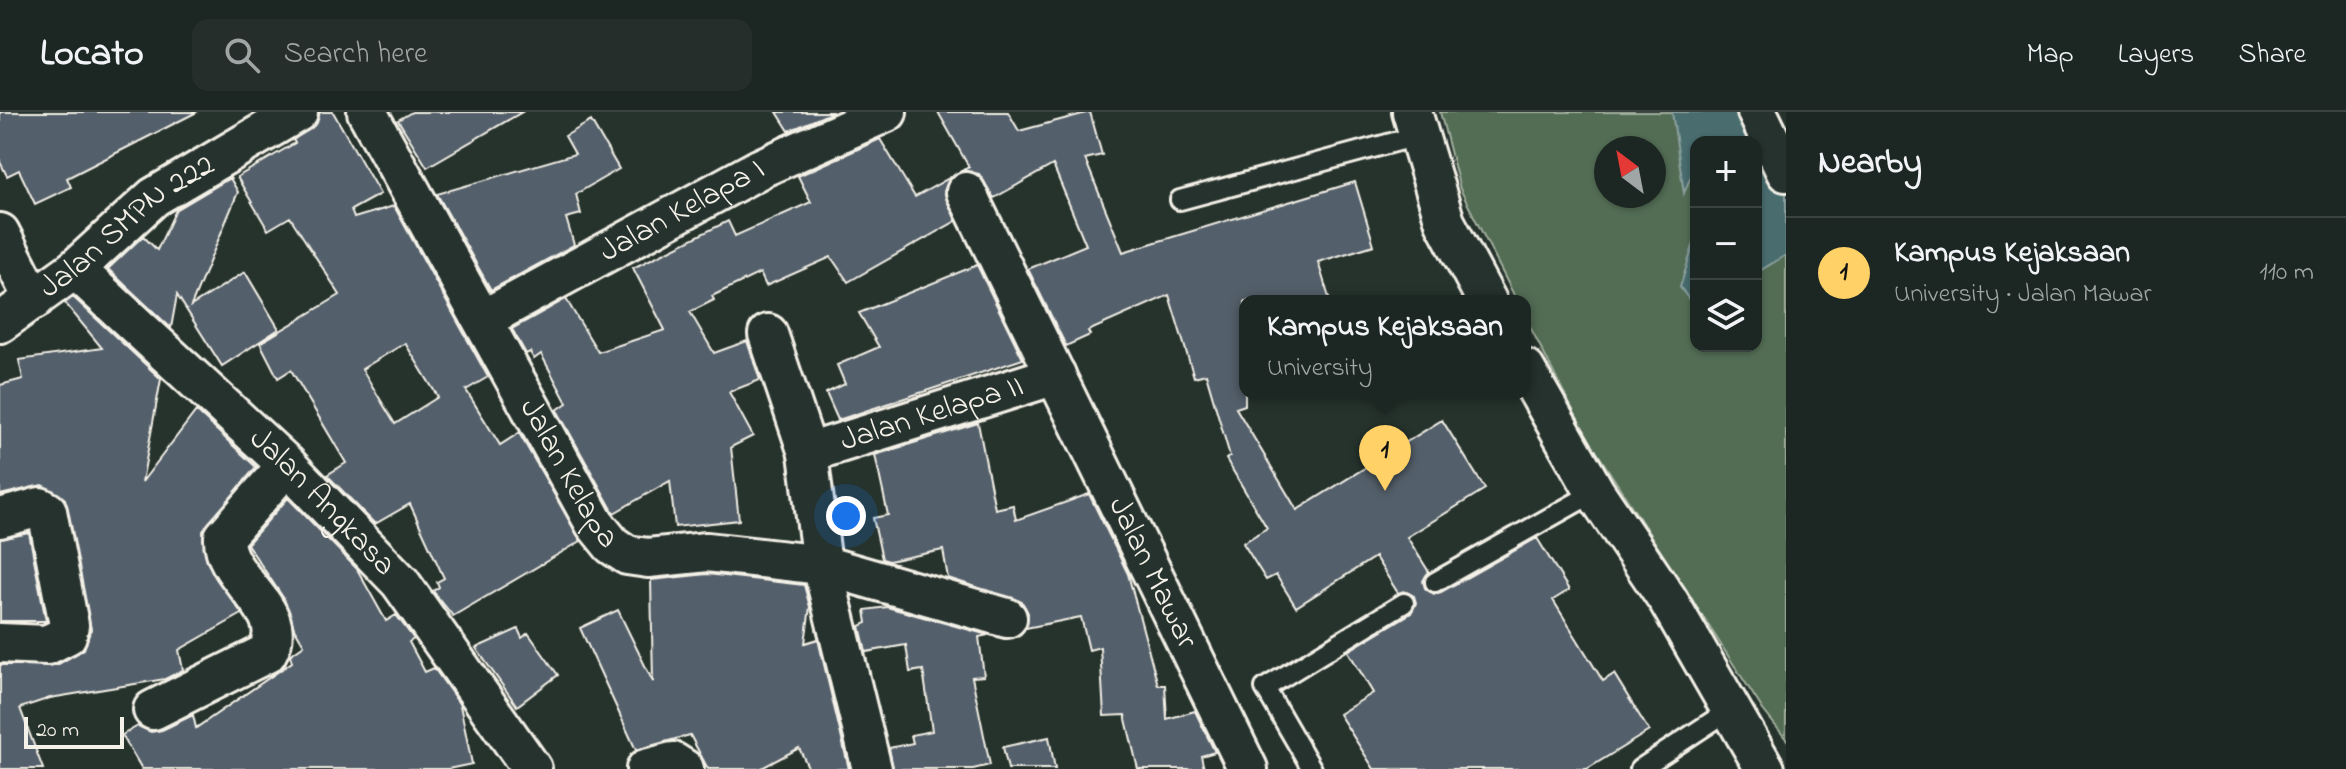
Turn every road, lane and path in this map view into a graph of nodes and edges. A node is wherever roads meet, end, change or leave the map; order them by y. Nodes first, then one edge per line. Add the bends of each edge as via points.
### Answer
1 (298, 112) edge
2 (367, 112) edge
3 (887, 112) edge
4 (1757, 112) edge
5 (1415, 124) edge
6 (1786, 172) edge
7 (966, 192) dead end
8 (1180, 200) dead end
9 (0, 233) edge
10 (75, 269) junction
11 (1484, 295) edge
12 (34, 300) junction
13 (484, 319) junction
14 (0, 323) edge
15 (768, 334) dead end
16 (1056, 375) junction
17 (1531, 380) edge
18 (808, 453) junction
19 (287, 465) junction
20 (1595, 492) junction
21 (0, 518) edge
22 (822, 565) junction
23 (1435, 582) dead end
24 (1404, 603) dead end
25 (1007, 618) dead end
26 (0, 643) edge
27 (1731, 709) junction
28 (153, 710) dead end
29 (518, 764) edge
30 (646, 769) edge
31 (684, 769) edge
32 (872, 769) edge
33 (1248, 769) edge
34 (1312, 769) edge
35 (1640, 769) edge
36 (1765, 769) edge

1 - 10 street, Jalan SMPN 222 via 154,197
2 - 13 street, Jalan Kelapa
3 - 13 street, Jalan Kelapa I via 761,168
4 - 6 street
5 - 8 lane
5 - 11 street via 1445,222
7 - 16 street, Jalan Mawar
9 - 12 street
10 - 12 street, Jalan SMPN 222
10 - 19 street, Jalan Angkasa
12 - 14 street, Jalan SMPN 222
13 - 22 street, Jalan Kelapa via 595,524 612,545 627,555 648,558 707,552
15 - 18 street
16 - 18 street, Jalan Kelapa II
16 - 33 street, Jalan Mawar
17 - 20 street
18 - 22 street
19 - 28 street via 224,537 229,559 273,623 274,641 267,653
19 - 29 street, Jalan Angkasa via 400,582
20 - 23 lane
20 - 27 street via 1668,600
21 - 26 street via 40,507 47,511 69,625 67,635 47,645
22 - 25 street, Jalan Kelapa
22 - 32 street
24 - 34 lane via 1265,688
27 - 35 lane
27 - 36 street
30 - 31 street via 673,762

